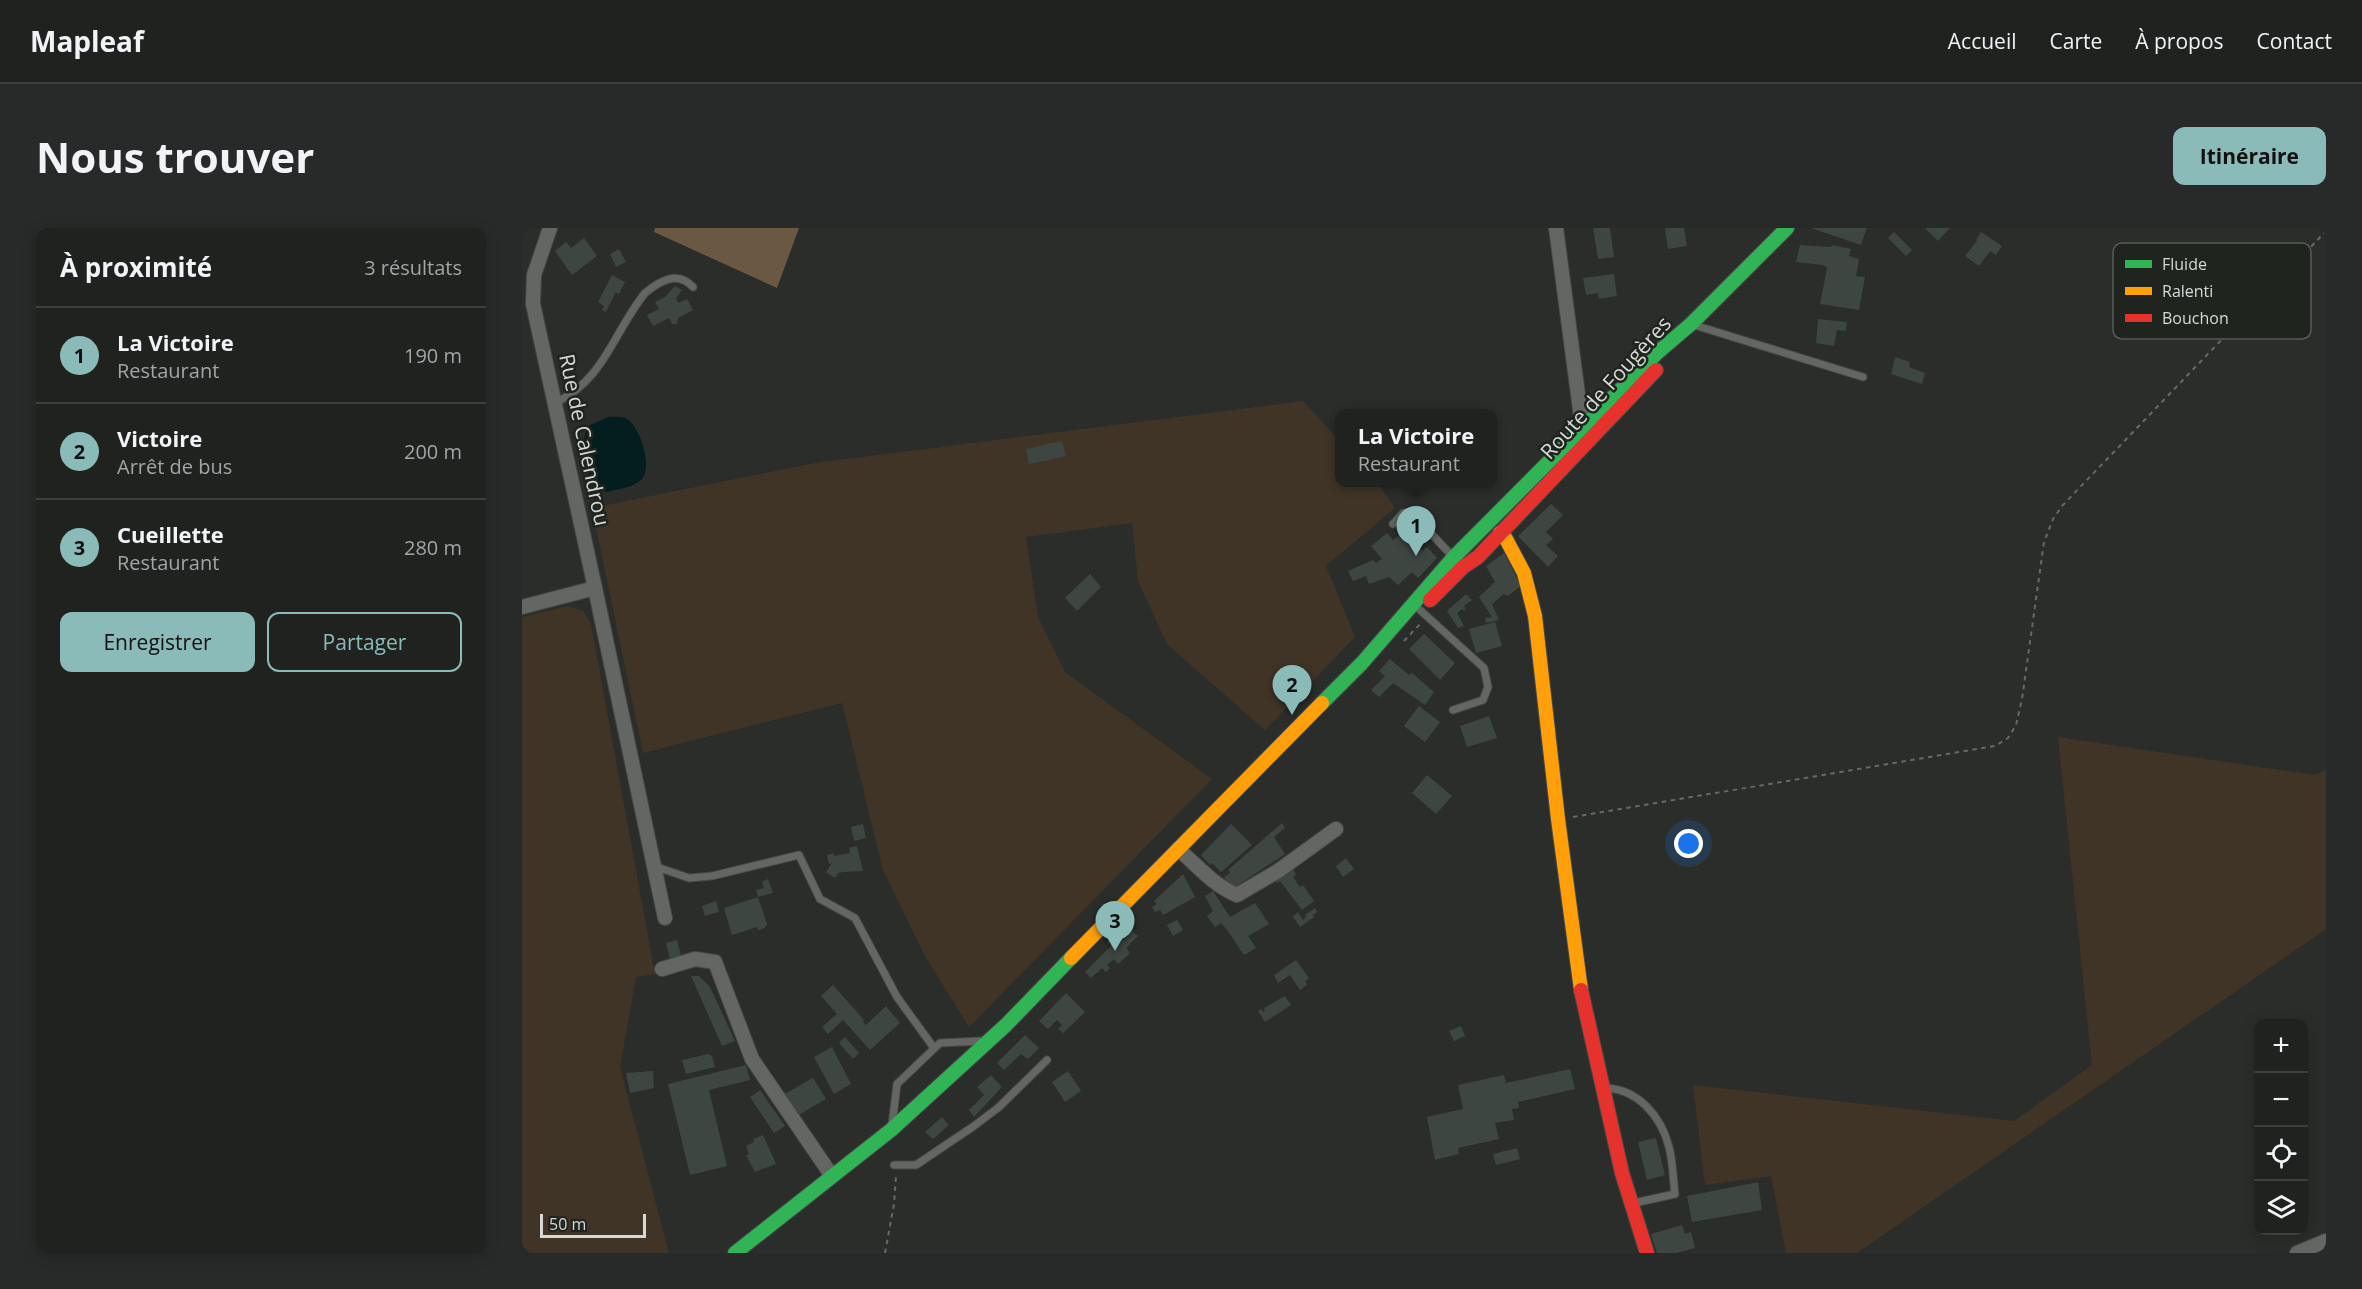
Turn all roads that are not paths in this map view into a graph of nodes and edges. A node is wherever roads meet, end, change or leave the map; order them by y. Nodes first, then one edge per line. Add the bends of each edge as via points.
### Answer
1 (549, 228) edge
2 (1556, 228) edge
3 (1787, 228) edge
4 (693, 287) dead end
5 (1691, 324) junction
6 (1863, 377) dead end
7 (555, 404) junction
8 (1588, 421) junction
9 (1607, 422) junction
10 (1538, 472) junction
11 (1551, 481) junction
12 (1393, 524) dead end
13 (1500, 533) junction
14 (1475, 535) junction
15 (1458, 562) junction
16 (595, 588) junction
17 (522, 607) edge
18 (1420, 610) junction
19 (1377, 647) junction
20 (1453, 710) dead end
21 (1336, 829) dead end
22 (1178, 849) junction
23 (654, 866) junction
24 (665, 918) dead end
25 (662, 969) dead end
26 (989, 1041) junction
27 (934, 1048) junction
28 (1047, 1060) dead end
29 (1602, 1088) junction
30 (891, 1130) junction
31 (894, 1165) road end
32 (832, 1176) junction
33 (1631, 1204) junction
34 (2326, 1241) edge
35 (735, 1253) edge
36 (1647, 1253) edge
37 (2297, 1253) edge

1 - 7 street, Rue de Calendrou via 532,289
2 - 8 street via 1581,417
3 - 5 main road
4 - 7 lane via 675,277 645,293 598,370
5 - 6 lane
5 - 8 main road
5 - 9 main road, Route de Fougères via 1667,358
7 - 16 street, Rue de Calendrou
8 - 9 main road
8 - 10 main road
8 - 11 main road, Route de Fougères via 1586,438
9 - 11 main road, Route de Fougères
10 - 13 main road, Route de Fougères via 1502,518
10 - 14 main road
11 - 13 main road, Route de Fougères
12 - 15 lane via 1403,513 1412,513
13 - 14 main road
13 - 15 main road, Route de Fougères via 1478,556
13 - 29 main road via 1524,573 1535,616 1580,986
14 - 15 main road
15 - 18 main road, Route de Fougères
15 - 19 main road
16 - 17 street
16 - 23 street, Rue de Calendrou
18 - 19 main road, Route de Fougères
18 - 20 lane via 1484,668 1488,687 1483,700
19 - 22 main road
21 - 22 street via 1278,872 1237,895 1208,877
22 - 26 main road
23 - 24 street, Rue de Calendrou
23 - 27 lane via 689,878 799,855 820,898 855,918 897,998
25 - 32 street via 695,959 715,962 752,1059
26 - 27 lane via 940,1043
26 - 30 main road
27 - 30 lane via 897,1084
28 - 31 lane via 974,1126 916,1165
29 - 33 main road
29 - 33 lane via 1621,1089 1638,1098 1656,1118 1669,1147 1675,1194
30 - 32 main road
32 - 35 main road
33 - 36 main road
34 - 37 street

